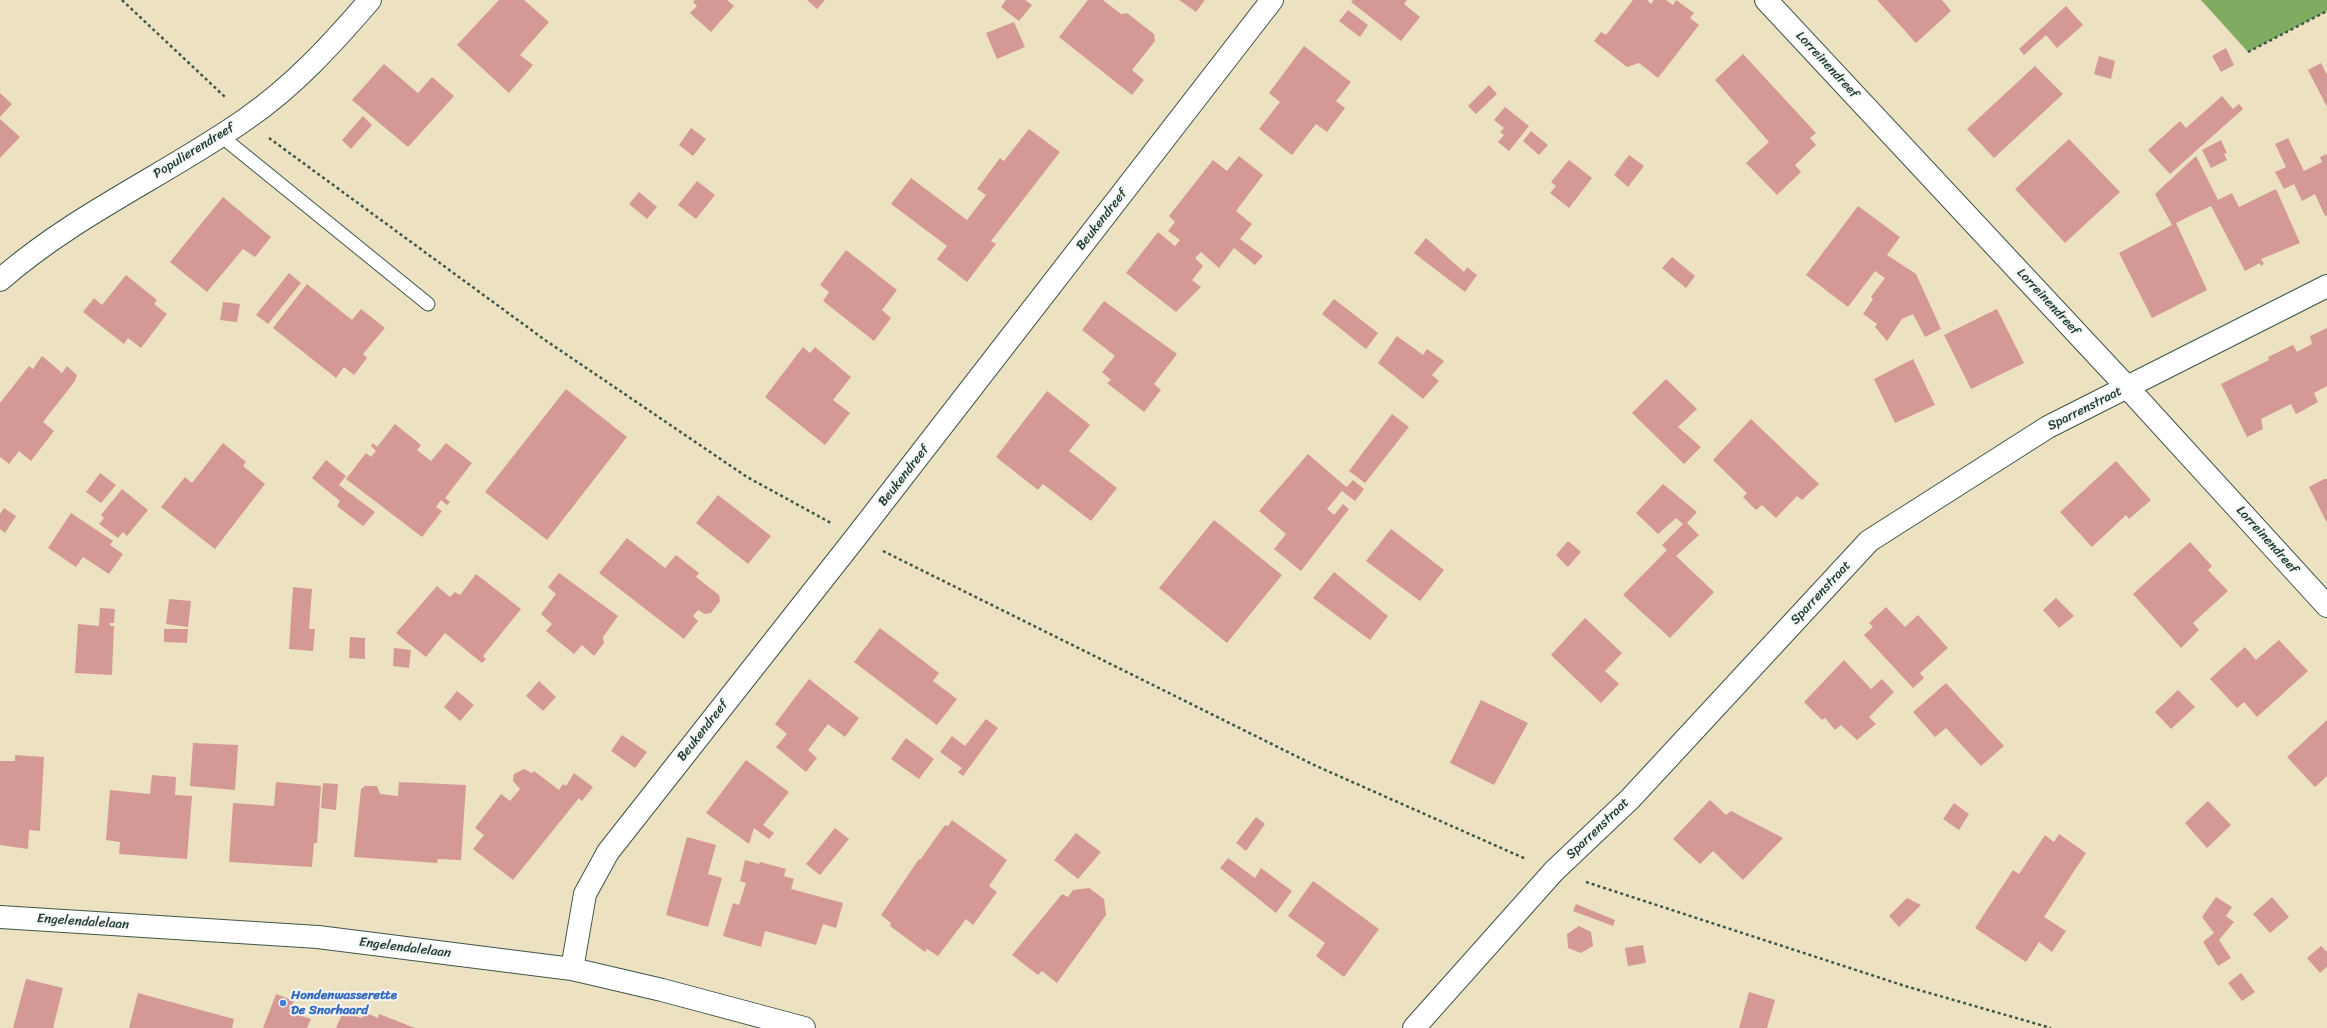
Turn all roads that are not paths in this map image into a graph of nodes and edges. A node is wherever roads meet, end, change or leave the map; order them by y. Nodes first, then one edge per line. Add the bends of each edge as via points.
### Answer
1 (370, 0) edge
2 (1272, 0) edge
3 (1766, 0) edge
4 (221, 136) junction
5 (0, 280) edge
6 (2327, 286) edge
7 (428, 304) dead end
8 (2127, 387) junction
9 (2327, 606) edge
10 (0, 916) edge
11 (572, 969) junction
12 (804, 1028) edge
13 (1414, 1028) edge

1 - 4 street, Populierendreef via 328,50 289,86
2 - 11 street, Beukendreef via 608,852 585,894
3 - 8 street, Lorreinendreef
4 - 5 street, Populierendreef via 67,229 27,256
4 - 7 lane
6 - 8 street, Sparrenstraat
8 - 9 street, Lorreinendreef
8 - 13 street, Sparrenstraat via 2048,427 1869,541 1630,799 1554,871
10 - 11 street, Engelendalelaan via 318,938
11 - 12 street, Engelendalelaan

